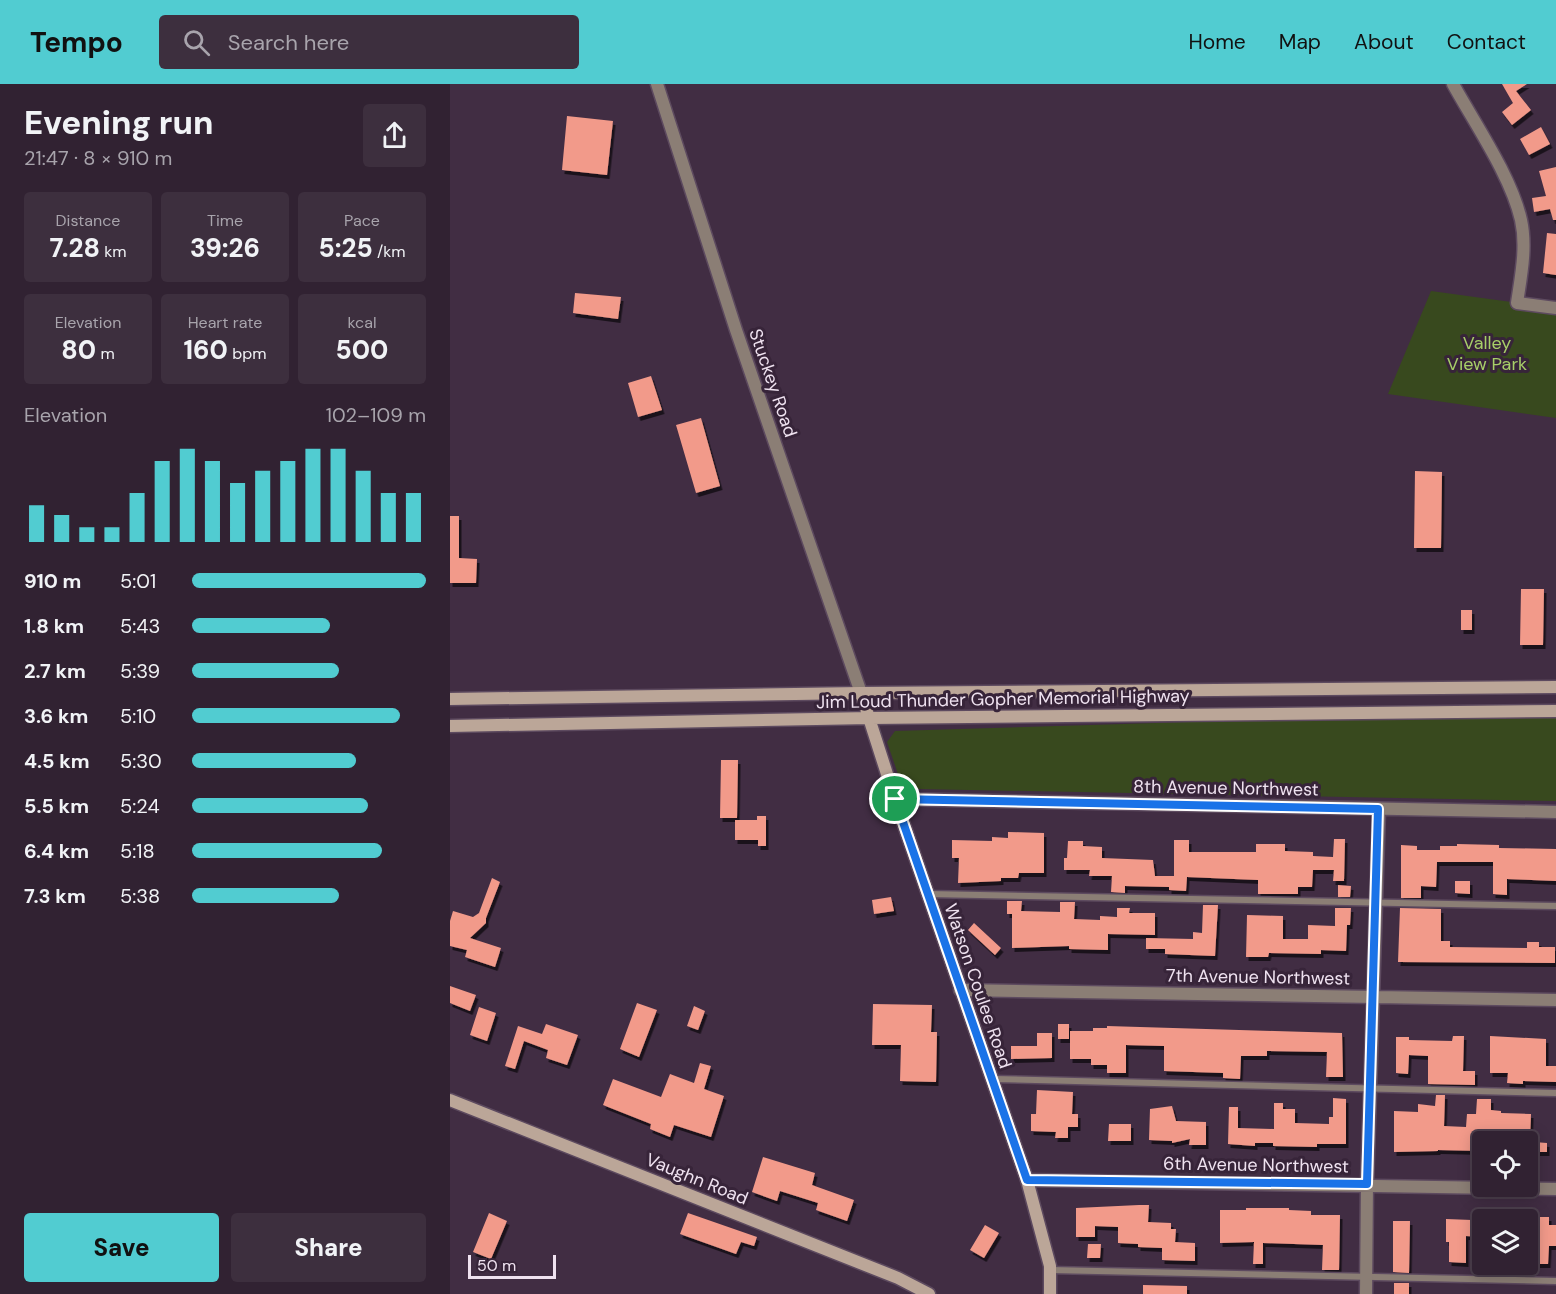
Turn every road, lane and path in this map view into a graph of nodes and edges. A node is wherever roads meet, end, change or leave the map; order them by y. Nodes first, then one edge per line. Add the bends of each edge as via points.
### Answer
1 (657, 84) edge
2 (1453, 84) edge
3 (1556, 308) edge
4 (1556, 687) edge
5 (861, 693) junction
6 (450, 699) edge
7 (1556, 711) edge
8 (870, 718) junction
9 (450, 726) edge
10 (895, 799) junction
11 (1378, 809) junction
12 (1556, 812) edge
13 (928, 894) junction
14 (1376, 902) junction
15 (1556, 906) edge
16 (960, 990) junction
17 (1374, 997) junction
18 (1556, 1000) edge
19 (991, 1079) junction
20 (1370, 1088) junction
21 (1556, 1093) edge
22 (450, 1100) edge
23 (1027, 1180) junction
24 (1367, 1184) junction
25 (1556, 1189) edge
26 (1050, 1270) junction
27 (1366, 1276) junction
28 (1556, 1281) edge
29 (929, 1294) edge
30 (1050, 1294) edge
31 (1366, 1294) edge

1 - 5 street, Stuckey Road via 736,330
2 - 3 street via 1509,184 1522,221 1524,251 1517,303
4 - 5 main road, Jim Loud Thunder Gopher Memorial Highway
5 - 6 main road, Jim Loud Thunder Gopher Memorial Highway
5 - 8 main road, Watson Coulee Road
7 - 8 main road, Jim Loud Thunder Gopher Memorial Highway
8 - 9 main road, Jim Loud Thunder Gopher Memorial Highway
8 - 10 main road, Watson Coulee Road
10 - 11 street, 8th Avenue Northwest
10 - 13 main road, Watson Coulee Road
11 - 12 street, 8th Avenue Northwest
11 - 14 street
13 - 14 lane
13 - 16 main road, Watson Coulee Road
14 - 15 lane
14 - 17 street
16 - 17 street, 7th Avenue Northwest
16 - 19 main road, Watson Coulee Road
17 - 18 street, 7th Avenue Northwest
17 - 20 street
19 - 20 lane
19 - 23 main road, Watson Coulee Road
20 - 21 lane
20 - 24 street
22 - 29 main road, Vaughn Road via 898,1278
23 - 24 street, 6th Avenue Northwest
23 - 26 main road, Watson Coulee Road
24 - 25 street, 6th Avenue Northwest
24 - 27 street
26 - 27 lane
26 - 30 main road, Watson Coulee Road
27 - 28 lane
27 - 31 street

